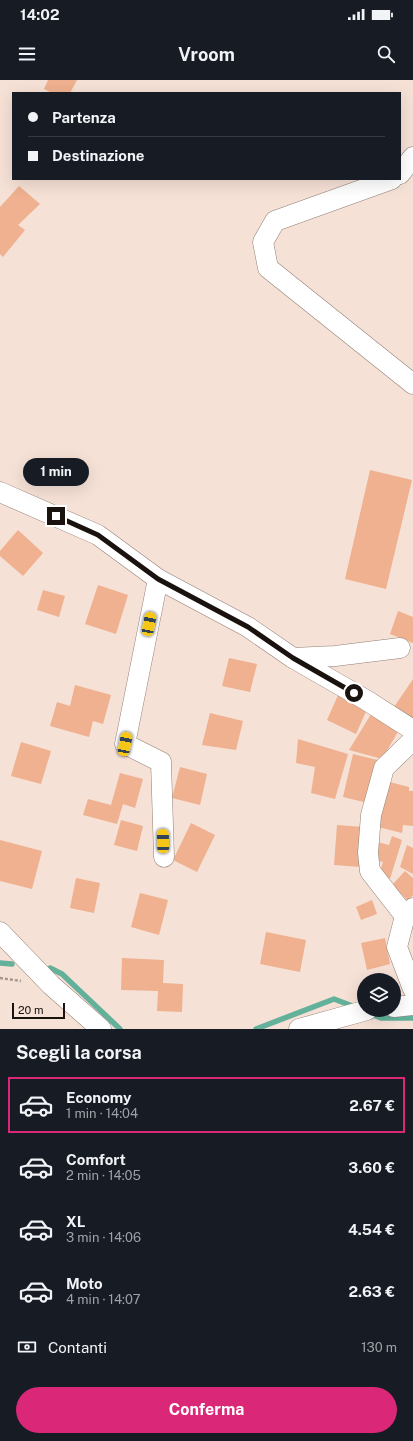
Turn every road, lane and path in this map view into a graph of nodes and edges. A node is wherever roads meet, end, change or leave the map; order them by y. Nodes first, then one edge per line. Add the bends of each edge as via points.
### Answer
1 (413, 157) edge
2 (401, 173) edge
3 (389, 180) edge
4 (413, 384) edge
5 (0, 492) edge
6 (158, 579) junction
7 (400, 648) dead end
8 (293, 658) junction
9 (413, 730) edge
10 (413, 740) edge
11 (164, 857) dead end
12 (409, 912) edge
13 (0, 932) edge
14 (413, 989) edge
15 (413, 1005) edge
16 (401, 1006) edge
17 (357, 1013) edge
18 (101, 1029) edge
19 (299, 1029) edge

1 - 2 street
3 - 4 street via 275,221 263,242 268,268
5 - 6 street via 98,535
6 - 8 street via 248,627
6 - 11 street via 125,744 161,762
7 - 8 street
8 - 9 street
10 - 12 street via 384,768 371,815 368,852 370,871
12 - 14 street via 397,947
13 - 18 street via 51,984
15 - 16 street
17 - 19 street

